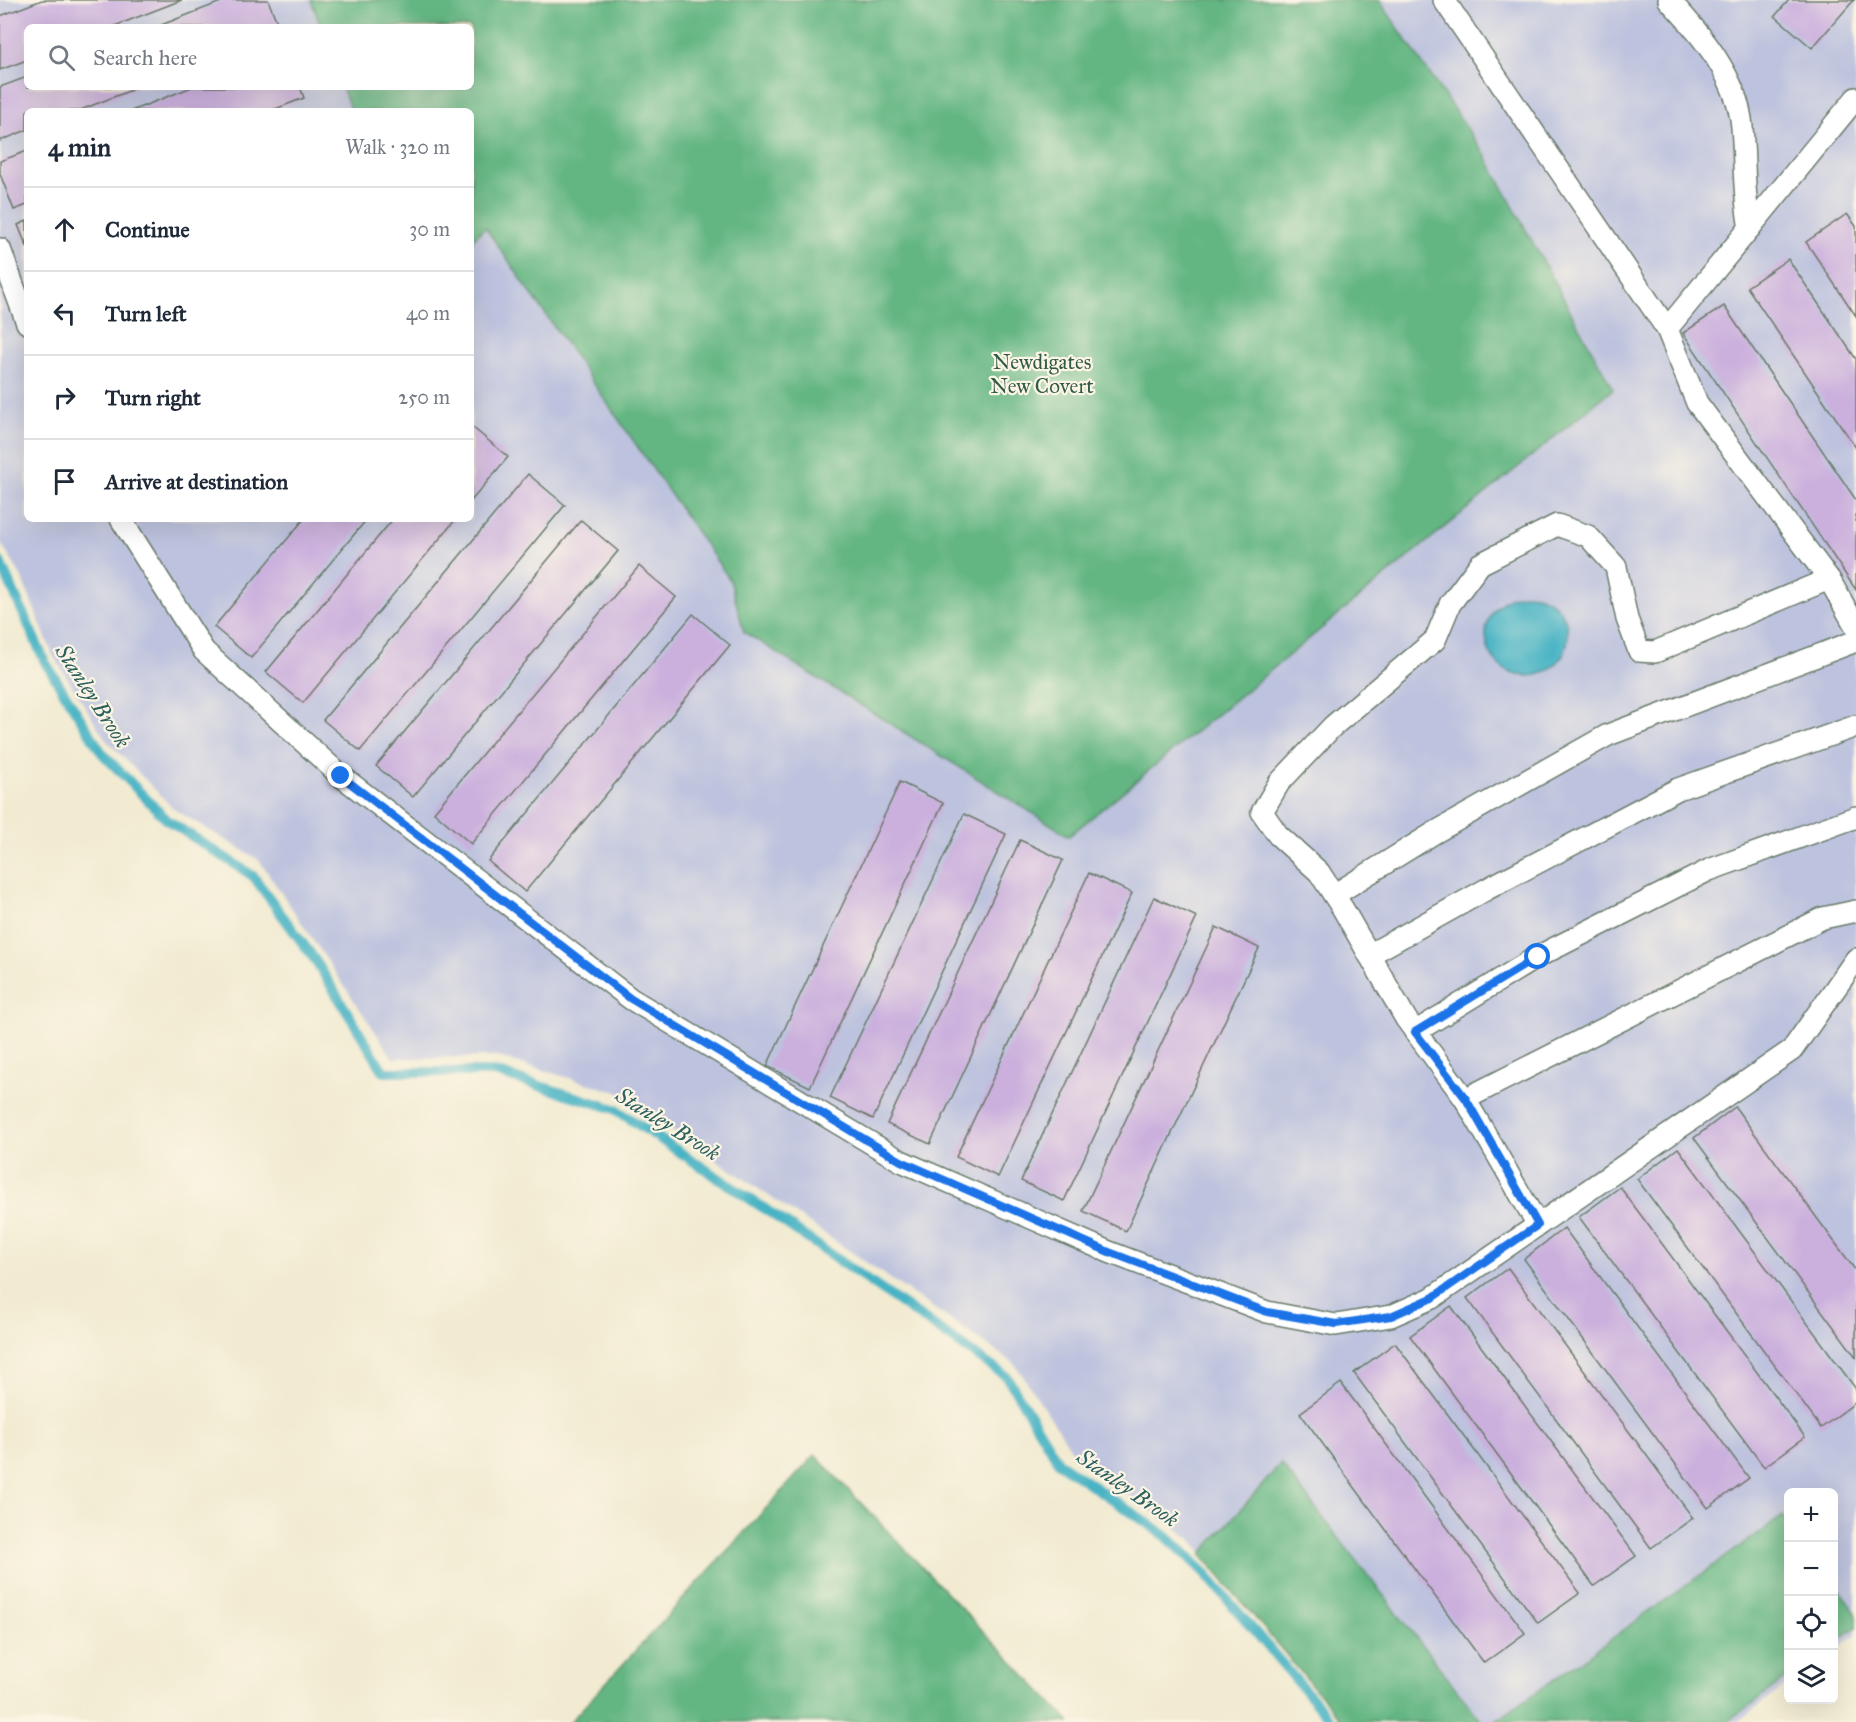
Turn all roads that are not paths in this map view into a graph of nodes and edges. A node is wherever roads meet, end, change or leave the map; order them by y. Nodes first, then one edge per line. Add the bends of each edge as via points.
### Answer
1 (1444, 0) edge
2 (1670, 0) edge
3 (1856, 98) edge
4 (1750, 228) junction
5 (0, 249) edge
6 (24, 315) edge
7 (1666, 330) junction
8 (123, 522) edge
9 (1829, 579) junction
10 (1856, 627) edge
11 (1856, 641) edge
12 (1856, 726) edge
13 (1856, 817) edge
14 (1334, 895) junction
15 (1856, 911) edge
16 (1369, 955) junction
17 (1853, 969) edge
18 (1415, 1032) junction
19 (1466, 1099) junction
20 (1538, 1225) junction

1 - 7 lane
2 - 4 lane via 1712,52 1731,84 1742,124
3 - 4 lane
4 - 7 lane
5 - 6 lane
7 - 9 lane via 1697,403
8 - 20 lane via 204,651 341,776 631,999 901,1161 1109,1252 1256,1308 1336,1324 1391,1316 1432,1298
9 - 10 lane
9 - 14 lane via 1655,652 1639,651 1627,619 1617,567 1588,536 1557,525 1480,564 1450,604 1435,640 1333,726 1279,783 1262,812 1278,835 1319,872
11 - 14 lane via 1608,735 1434,833
12 - 16 lane via 1678,789
13 - 18 lane via 1709,870 1538,957
14 - 16 lane
15 - 19 lane via 1823,918
16 - 18 lane
17 - 20 lane via 1792,1050
18 - 19 lane
19 - 20 lane

